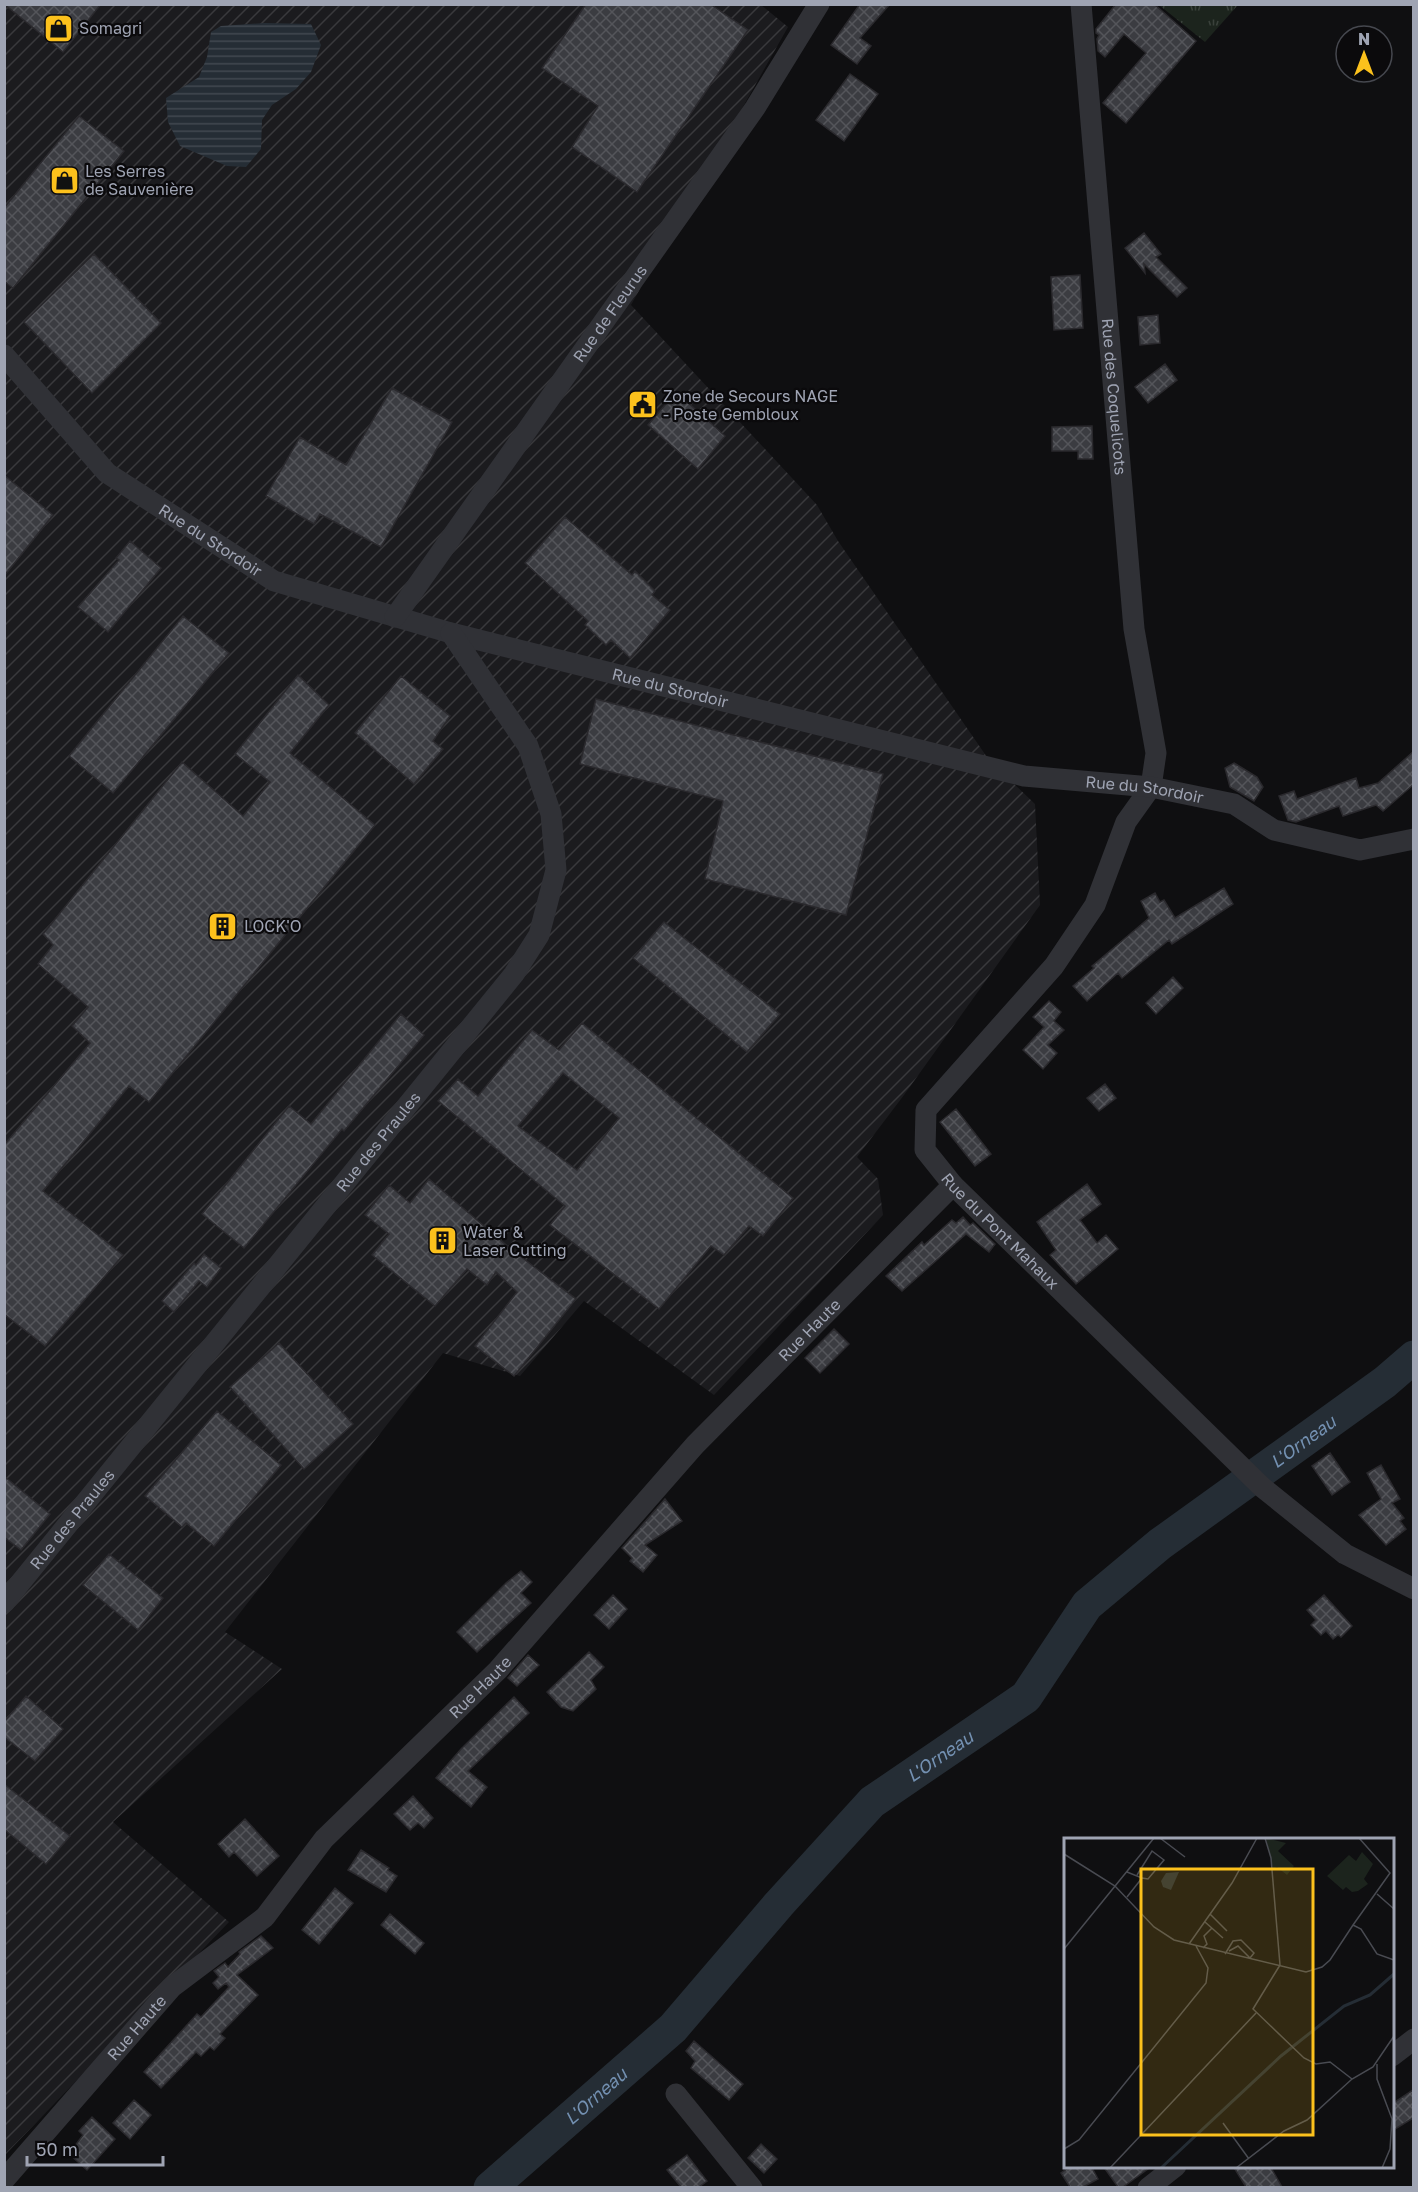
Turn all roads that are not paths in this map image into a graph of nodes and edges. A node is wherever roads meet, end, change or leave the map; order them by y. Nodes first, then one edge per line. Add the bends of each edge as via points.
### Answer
1 (819, 4) edge
2 (1081, 4) edge
3 (4, 355) edge
4 (395, 617) junction
5 (451, 633) junction
6 (1151, 787) junction
7 (1413, 839) edge
8 (953, 1185) junction
9 (1413, 1589) edge
10 (4, 1603) edge
11 (1413, 2040) edge
12 (1394, 2054) edge
13 (676, 2094) dead end
14 (1173, 2168) edge
15 (4, 2180) edge
16 (752, 2187) edge
17 (1148, 2187) edge

1 - 4 street, Rue de Fleurus via 755,108
2 - 6 street, Rue des Coquelicots via 1134,629 1156,753
3 - 4 street, Rue du Stordoir via 107,473 274,581
4 - 5 street, Rue du Stordoir
5 - 6 street, Rue du Stordoir via 1023,776
5 - 10 street, Rue des Praules via 528,746 551,814 556,870 539,935 514,974
6 - 7 street, Rue du Stordoir via 1234,804 1274,830 1360,850
6 - 8 street, Rue du Pont Mahaux via 1126,822 1095,906 1054,966 926,1110 925,1150
8 - 9 street, Rue du Pont Mahaux via 1262,1486 1345,1554
8 - 15 street, Rue Haute via 695,1445 498,1670 324,1839 265,1917 172,1987
11 - 12 street
13 - 16 street
14 - 17 street

